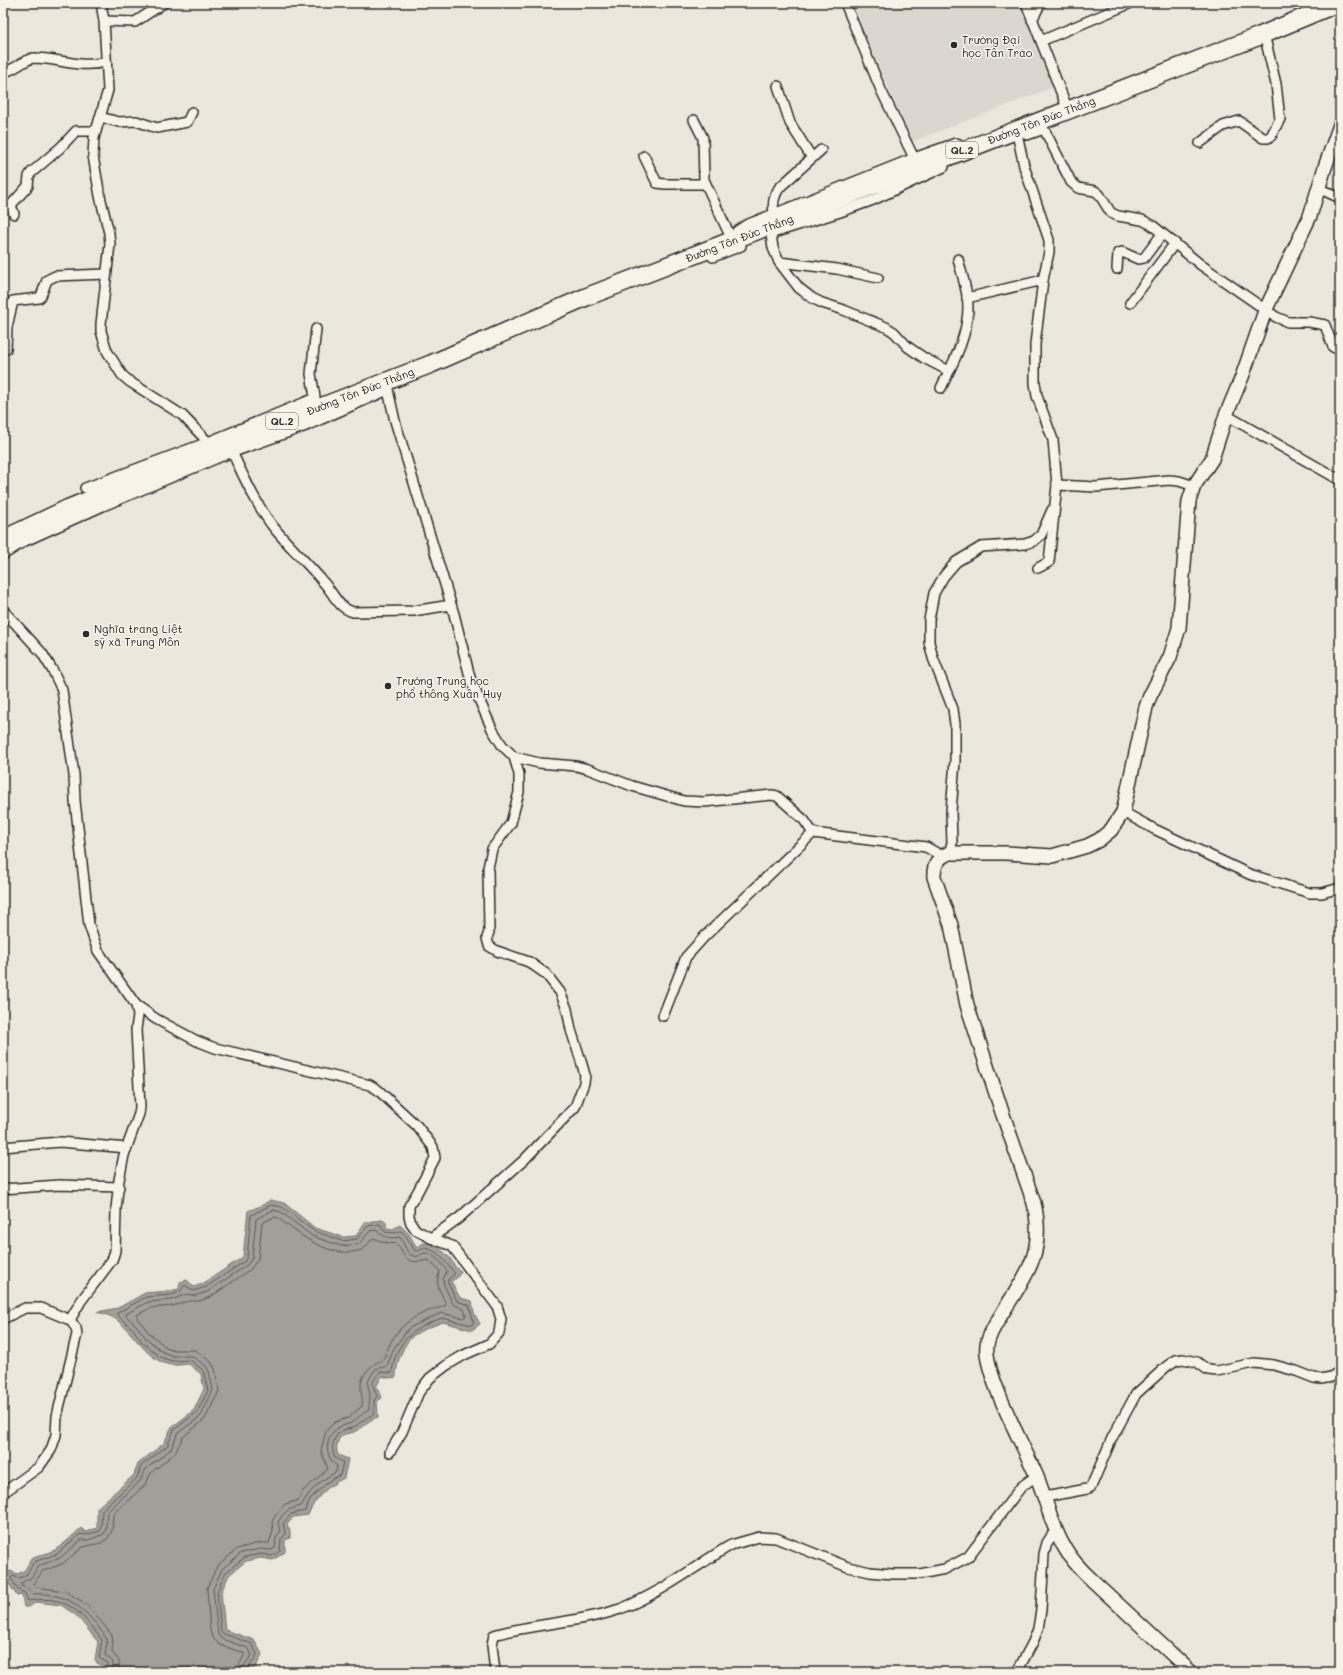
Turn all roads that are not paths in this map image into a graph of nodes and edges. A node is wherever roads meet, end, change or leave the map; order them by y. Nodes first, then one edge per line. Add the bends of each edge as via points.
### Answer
1 (101, 3) edge
2 (164, 3) edge
3 (845, 3) edge
4 (1026, 3) edge
5 (1041, 3) edge
6 (1131, 3) edge
7 (1338, 3) edge
8 (1032, 20) junction
9 (104, 21) junction
10 (1264, 34) junction
11 (1041, 41) junction
12 (106, 62) junction
13 (3, 72) edge
14 (778, 86) dead end
15 (1068, 110) junction
16 (192, 112) dead end
17 (100, 117) junction
18 (694, 120) dead end
19 (1340, 125) edge
20 (96, 131) junction
21 (1018, 138) junction
22 (1200, 143) dead end
23 (821, 150) dead end
24 (963, 154) junction
25 (644, 156) dead end
26 (812, 158) junction
27 (914, 158) junction
28 (706, 184) junction
29 (1318, 188) junction
30 (1340, 198) edge
31 (14, 214) dead end
32 (771, 224) junction
33 (1162, 234) junction
34 (734, 240) junction
35 (1175, 243) junction
36 (713, 257) dead end
37 (958, 260) dead end
38 (779, 262) junction
39 (1117, 269) dead end
40 (106, 274) junction
41 (878, 278) dead end
42 (1043, 280) junction
43 (968, 298) junction
44 (1130, 303) dead end
45 (1265, 311) junction
46 (316, 329) dead end
47 (6, 349) dead end
48 (1340, 350) edge
49 (949, 371) junction
50 (387, 386) junction
51 (941, 388) dead end
52 (1226, 415) junction
53 (219, 447) junction
54 (1340, 480) edge
55 (1057, 485) junction
56 (1194, 486) junction
57 (85, 488) dead end
58 (1055, 505) junction
59 (5, 544) edge
60 (1038, 568) dead end
61 (451, 605) junction
62 (3, 610) edge
63 (514, 757) junction
64 (1123, 812) junction
65 (813, 833) junction
66 (946, 855) junction
67 (1340, 888) edge
68 (136, 1005) junction
69 (663, 1016) dead end
70 (3, 1147) edge
71 (127, 1148) junction
72 (119, 1187) junction
73 (3, 1190) edge
74 (431, 1238) junction
75 (3, 1319) edge
76 (70, 1320) junction
77 (1340, 1371) edge
78 (390, 1452) dead end
79 (1036, 1476) junction
80 (3, 1493) edge
81 (1045, 1497) junction
82 (1057, 1532) junction
83 (495, 1672) edge
84 (1017, 1672) edge
85 (1191, 1672) edge

1 - 9 street
2 - 9 street via 135,22
3 - 27 street via 881,90
4 - 8 street
5 - 8 street
6 - 11 street
7 - 10 highway, Đường Tôn Đức Thắng / QL.2
8 - 11 street
9 - 12 street
10 - 15 highway, Đường Tôn Đức Thắng / QL.2
10 - 22 street via 1276,84 1280,119 1268,138 1263,138 1239,121 1223,126
11 - 15 street
12 - 13 street via 80,65 32,58 8,72
12 - 17 street via 108,90
14 - 26 street via 790,123
15 - 24 highway, Đường Tôn Đức Thắng / QL.2
16 - 17 street via 187,122 157,128 136,120 120,122
17 - 20 street
18 - 28 street via 703,138
19 - 29 street
20 - 31 street via 76,131 31,173 28,186 11,205
20 - 40 street via 93,156 110,244
21 - 24 street
21 - 33 street via 1045,131 1071,182 1078,188 1095,191 1111,212 1118,216 1142,220
21 - 42 street via 1024,166 1048,240 1049,252
23 - 26 street
24 - 27 street via 956,143
24 - 32 highway, Đường Tôn Đức Thắng / QL.2
24 - 32 street via 873,200 853,203 840,212
25 - 28 street via 657,182
26 - 32 street via 779,188 774,196
27 - 32 street via 847,186
28 - 34 street
29 - 30 street
29 - 45 street via 1310,216
32 - 34 highway, Đường Tôn Đức Thắng / QL.2
32 - 36 street
32 - 38 street via 773,248
33 - 35 street
33 - 39 street via 1142,260 1122,252 1118,253
34 - 50 highway, Đường Tôn Đức Thắng / QL.2 via 586,297
35 - 44 street
35 - 45 street
37 - 43 street
38 - 41 street
38 - 49 street via 799,288 812,298 886,327 918,354
40 - 47 street via 55,276 47,280 39,298 13,301 7,326
40 - 53 street via 101,331 103,343 111,360 130,382 182,415
42 - 43 street
42 - 55 street via 1035,344 1035,383 1037,396 1053,440
43 - 49 street via 966,327
45 - 48 street via 1288,322 1325,325 1333,347
45 - 52 street
46 - 53 street via 311,374 315,397
49 - 51 street
50 - 53 highway, Đường Tôn Đức Thắng / QL.2
50 - 61 street via 395,421
52 - 54 street
52 - 56 street via 1212,459
53 - 57 street
53 - 59 highway, Đường Tôn Đức Thắng / QL.2 via 69,508
53 - 61 street via 272,525 324,583 340,606 353,612 413,611
55 - 56 street via 1096,487 1169,480
55 - 58 street
56 - 64 street via 1187,520 1180,628 1170,657 1146,707
58 - 60 street via 1049,562
58 - 66 street via 1041,535 1034,541 980,547 956,562 934,593 929,620 930,642 933,658 953,708 955,724 952,843
61 - 63 street via 481,706 498,739
62 - 68 street via 42,653 62,690 91,932 98,951
63 - 65 street via 588,769 632,786 684,801 704,802 777,796 804,820
63 - 74 street via 519,774 519,792 511,823 492,849 488,868 487,942 497,951 529,962 546,974 560,992 581,1061 584,1083 575,1108 524,1160 459,1218
64 - 66 street via 1111,830 1099,840 1052,856 1006,853
64 - 67 street via 1249,874 1310,893
65 - 66 street via 926,847
65 - 69 street via 686,957
66 - 79 street via 936,864 934,877 951,925 967,1005 1037,1217 1038,1240 1028,1273 992,1332 987,1345 993,1378
68 - 71 street via 140,1107
68 - 74 street via 197,1041 215,1048 359,1081 378,1090 417,1126 433,1146 435,1158 409,1206 411,1223 416,1230
70 - 71 street via 60,1142
71 - 72 street
72 - 73 street via 59,1185
72 - 76 street via 116,1251
74 - 78 street via 452,1246 497,1306 501,1319 499,1333 489,1344 464,1355 430,1378 420,1392
75 - 76 street via 25,1308 33,1307
76 - 80 street via 77,1334 51,1450 39,1466
77 - 81 street via 1322,1379 1274,1365 1254,1363 1218,1371 1208,1370 1197,1362 1176,1360 1136,1394 1112,1438 1090,1487
79 - 81 street
79 - 83 street via 1022,1487 968,1557 945,1569 920,1574 870,1572 848,1567 776,1538 744,1540 731,1545 642,1600 620,1609 494,1635 492,1645
81 - 82 street
82 - 84 street via 1047,1543 1044,1554 1038,1629
82 - 85 street via 1077,1566

